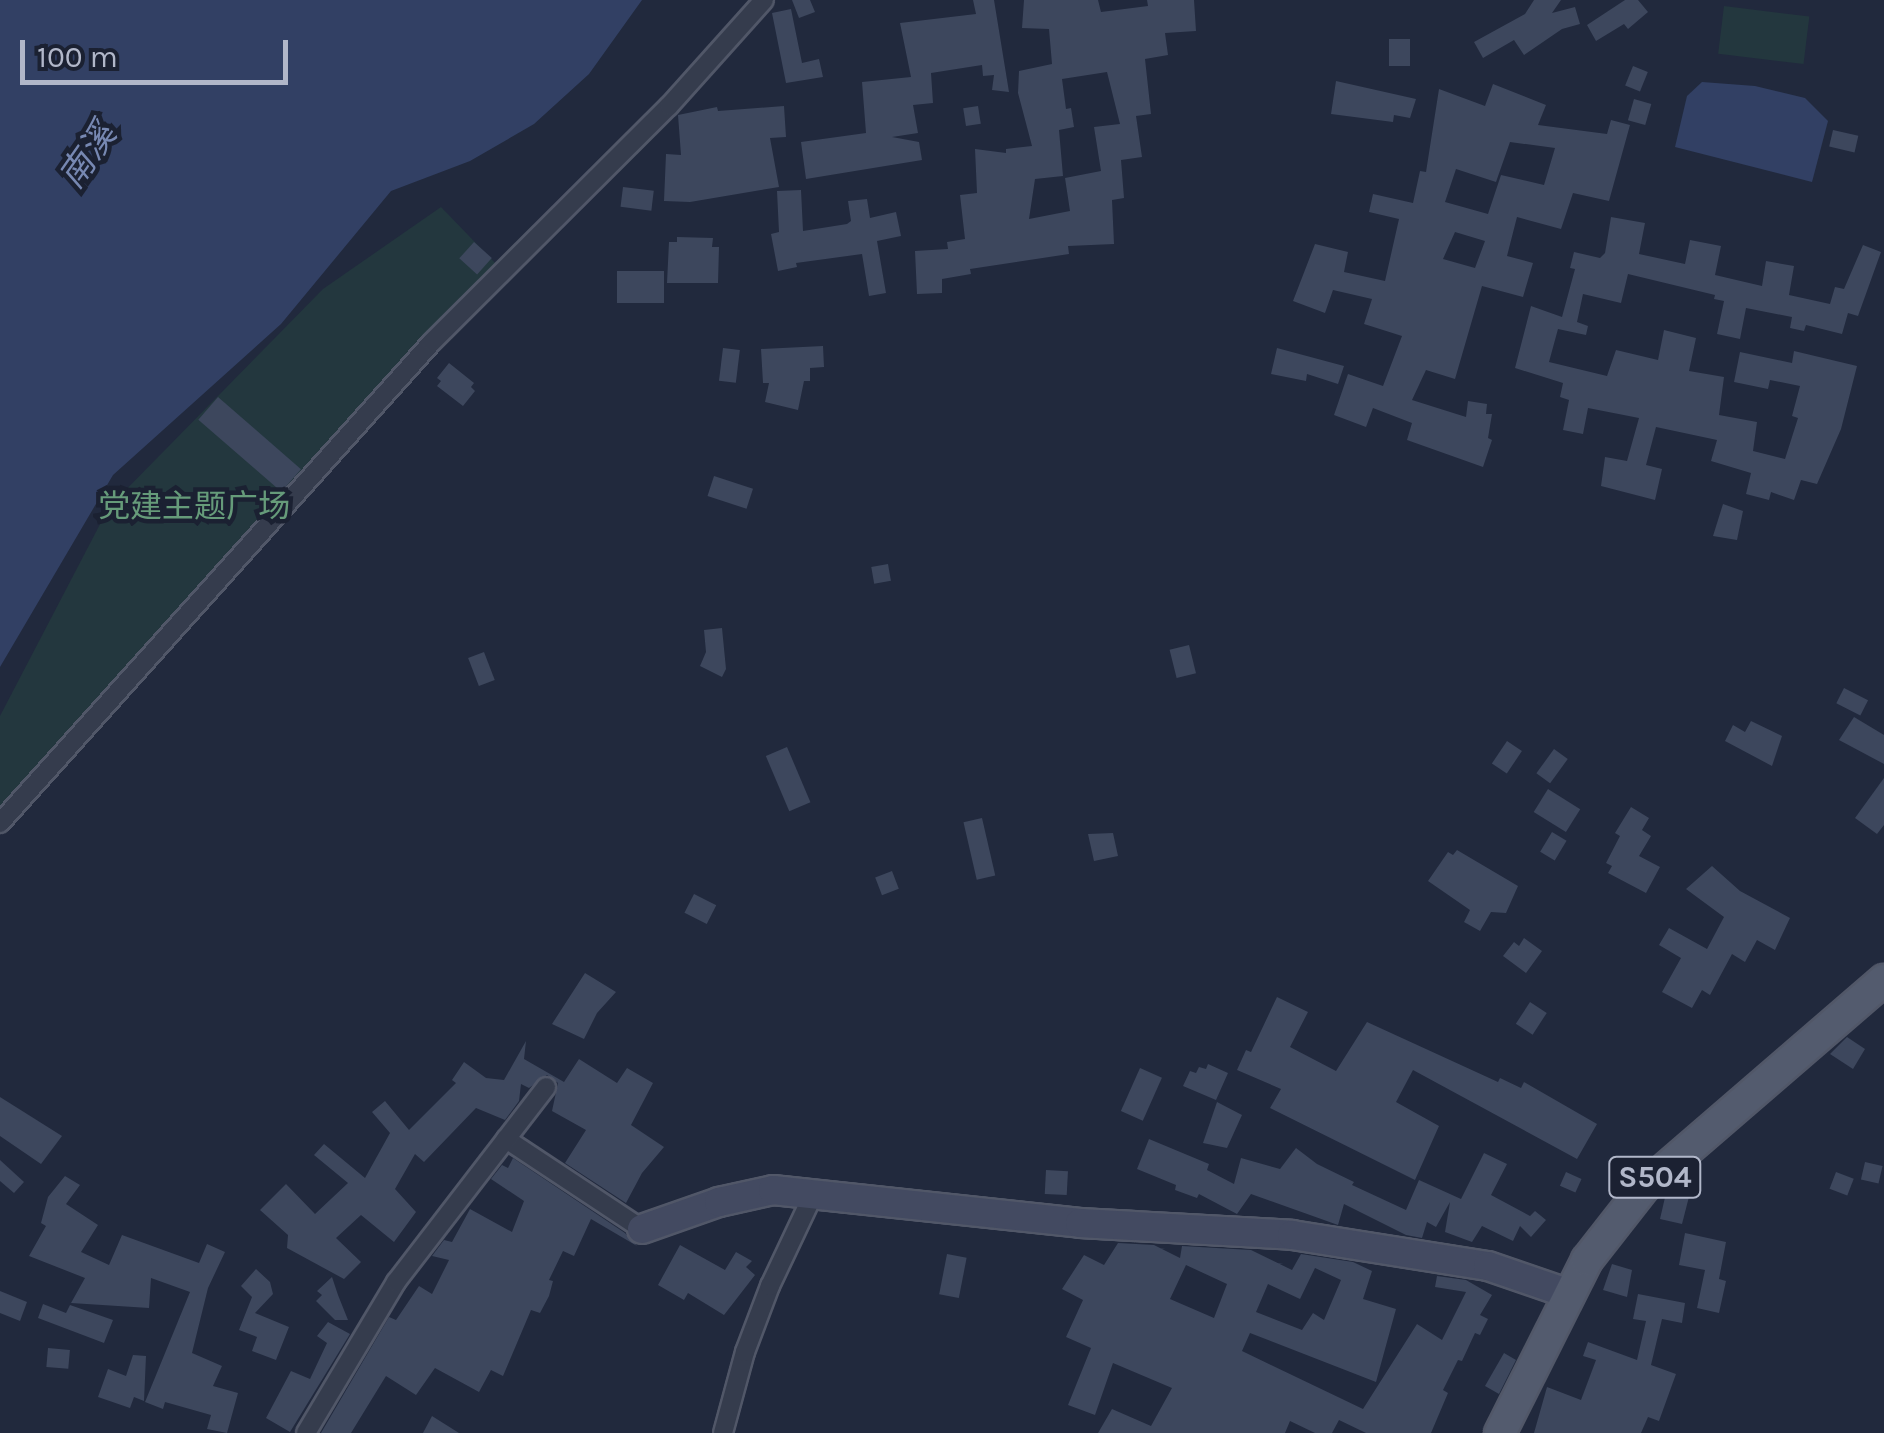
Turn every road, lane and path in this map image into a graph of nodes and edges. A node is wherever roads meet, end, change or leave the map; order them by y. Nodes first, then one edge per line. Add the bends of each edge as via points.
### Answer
1 (764, 0) edge
2 (0, 823) edge
3 (1884, 980) edge
4 (546, 1087) dead end
5 (506, 1139) junction
6 (813, 1195) junction
7 (642, 1229) joint
8 (1570, 1294) junction
9 (306, 1433) edge
10 (724, 1433) edge
11 (1500, 1433) edge

1 - 2 street via 669,106 432,342
3 - 8 main road, S504 via 1644,1187 1587,1260
4 - 5 street
5 - 7 street
5 - 9 street via 396,1282
6 - 7 street via 773,1190
6 - 8 street via 1080,1223 1292,1235 1488,1266
6 - 10 street via 770,1286
8 - 11 main road, S504

